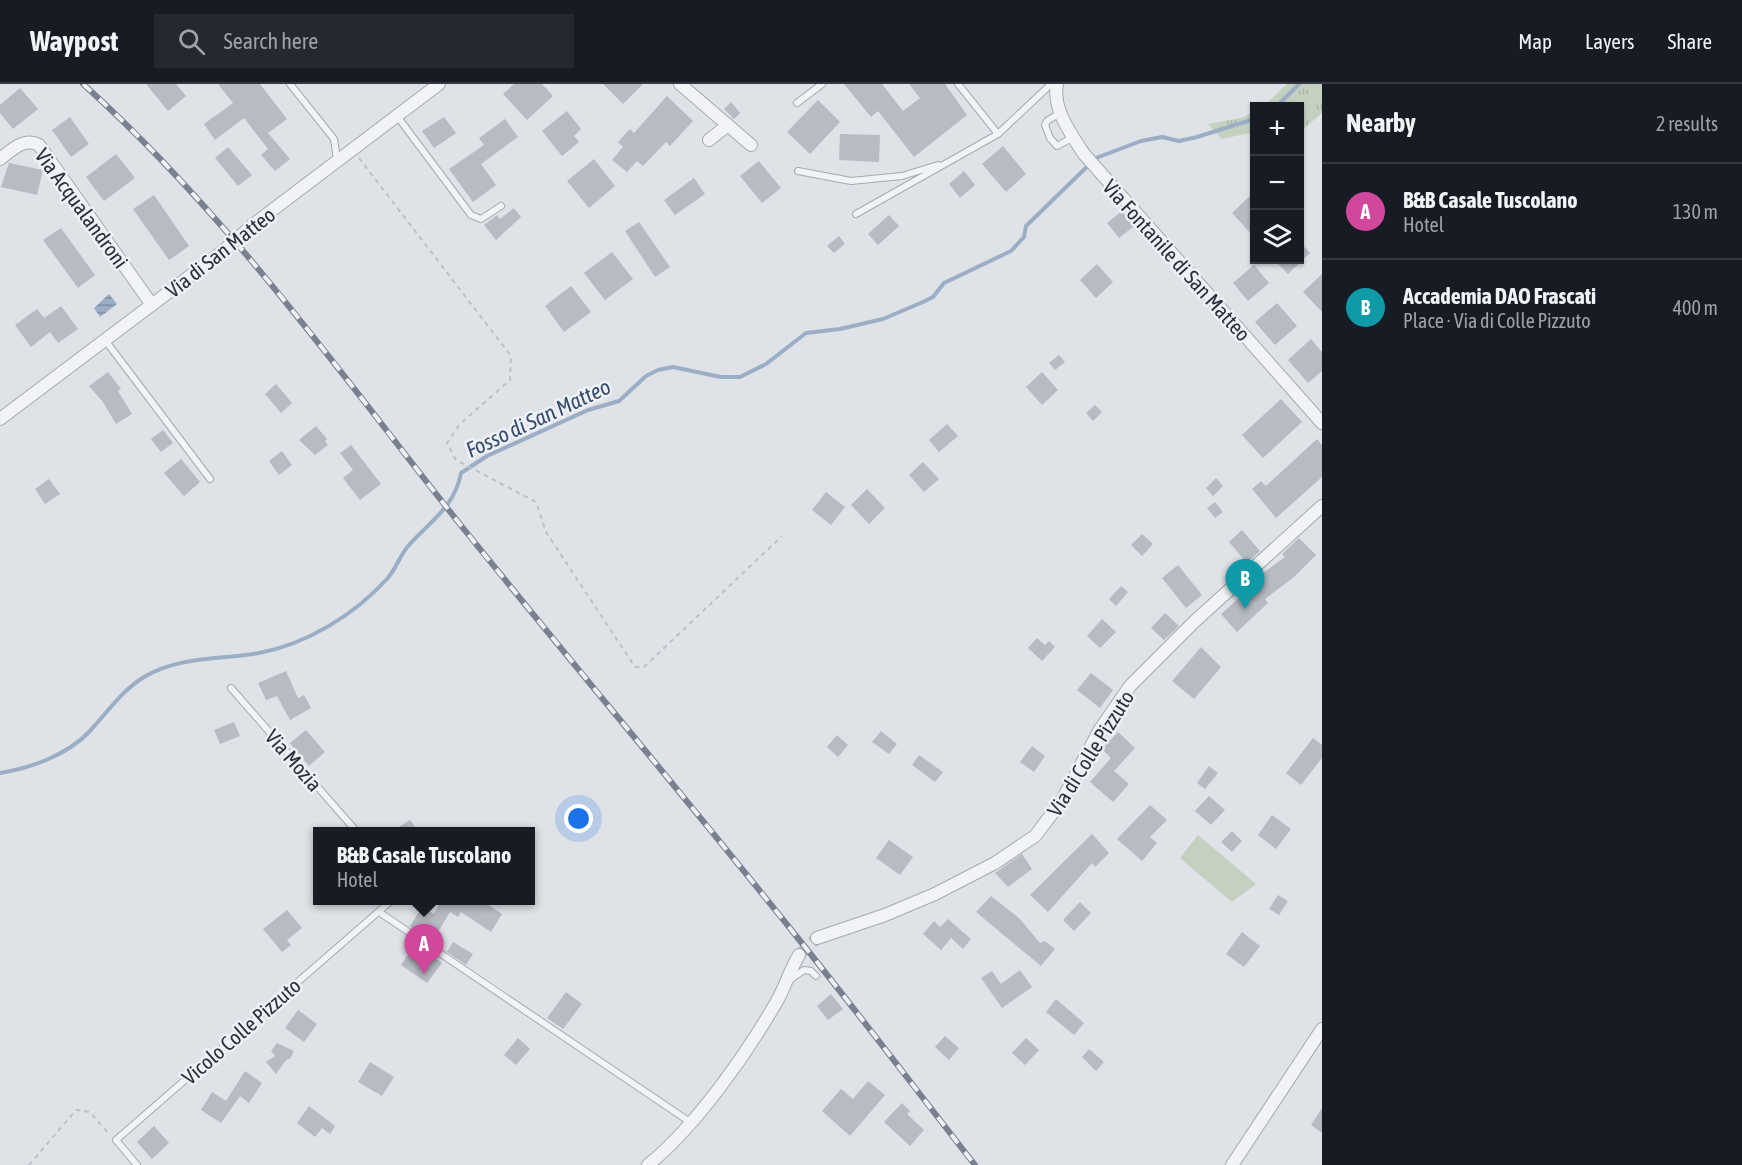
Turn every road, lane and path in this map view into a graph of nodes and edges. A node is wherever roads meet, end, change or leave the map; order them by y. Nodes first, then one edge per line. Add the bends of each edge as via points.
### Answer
1 (290, 84) edge
2 (439, 84) edge
3 (680, 84) edge
4 (822, 84) edge
5 (958, 84) edge
6 (1052, 84) edge
7 (1057, 84) edge
8 (797, 103) dead end
9 (1060, 113) junction
10 (397, 116) junction
11 (728, 125) junction
12 (998, 134) junction
13 (1074, 138) junction
14 (709, 140) dead end
15 (751, 145) dead end
16 (353, 149) junction
17 (0, 159) edge
18 (337, 161) junction
19 (949, 162) junction
20 (798, 171) dead end
21 (501, 206) dead end
22 (856, 214) dead end
23 (152, 305) junction
24 (105, 340) junction
25 (0, 419) edge
26 (1322, 423) edge
27 (210, 479) dead end
28 (1322, 506) edge
29 (782, 536) dead end
30 (231, 688) dead end
31 (353, 827) edge
32 (387, 905) edge
33 (379, 912) junction
34 (817, 938) tunnel mouth
35 (799, 956) tunnel mouth
36 (816, 976) dead end
37 (784, 986) junction
38 (1322, 1029) edge
39 (690, 1122) junction
40 (116, 1140) junction
41 (29, 1165) edge
42 (137, 1165) edge
43 (648, 1165) edge
44 (1232, 1165) edge

1 - 18 lane via 334,139
2 - 10 street, Via di San Matteo
3 - 11 street
4 - 8 lane
5 - 12 lane
6 - 12 lane
7 - 9 street, Via Fontanile di San Matteo via 1055,94
9 - 13 street, Via Fontanile di San Matteo
9 - 13 lane via 1045,125 1050,138 1057,146
10 - 16 street, Via di San Matteo
10 - 21 lane via 471,215 481,219
11 - 14 street
11 - 15 street
12 - 19 lane
13 - 26 street, Via Fontanile di San Matteo via 1099,173
16 - 18 street, Via di San Matteo
16 - 29 path via 511,356 510,380 459,425 447,442 456,460 536,502 546,532 635,667 644,667
17 - 23 street, Via Acqualandroni via 26,142 39,145
18 - 23 street, Via di San Matteo, bridge
19 - 20 lane via 902,176 851,182
19 - 22 lane
23 - 24 street, Via di San Matteo
24 - 25 street, Via di San Matteo
24 - 27 lane
28 - 34 street, Via di Colle Pizzuto via 1195,621 1130,687 1099,731 1058,807 1035,836 990,866 935,894
30 - 31 lane, Via Mozia
32 - 33 lane, Vicolo Colle Pizzuto
33 - 39 lane via 453,967
33 - 40 lane, Vicolo Colle Pizzuto
35 - 37 street
36 - 37 lane via 804,970
37 - 39 street via 732,1072
38 - 44 street
39 - 43 street
40 - 41 path via 90,1112 76,1110
40 - 42 lane

